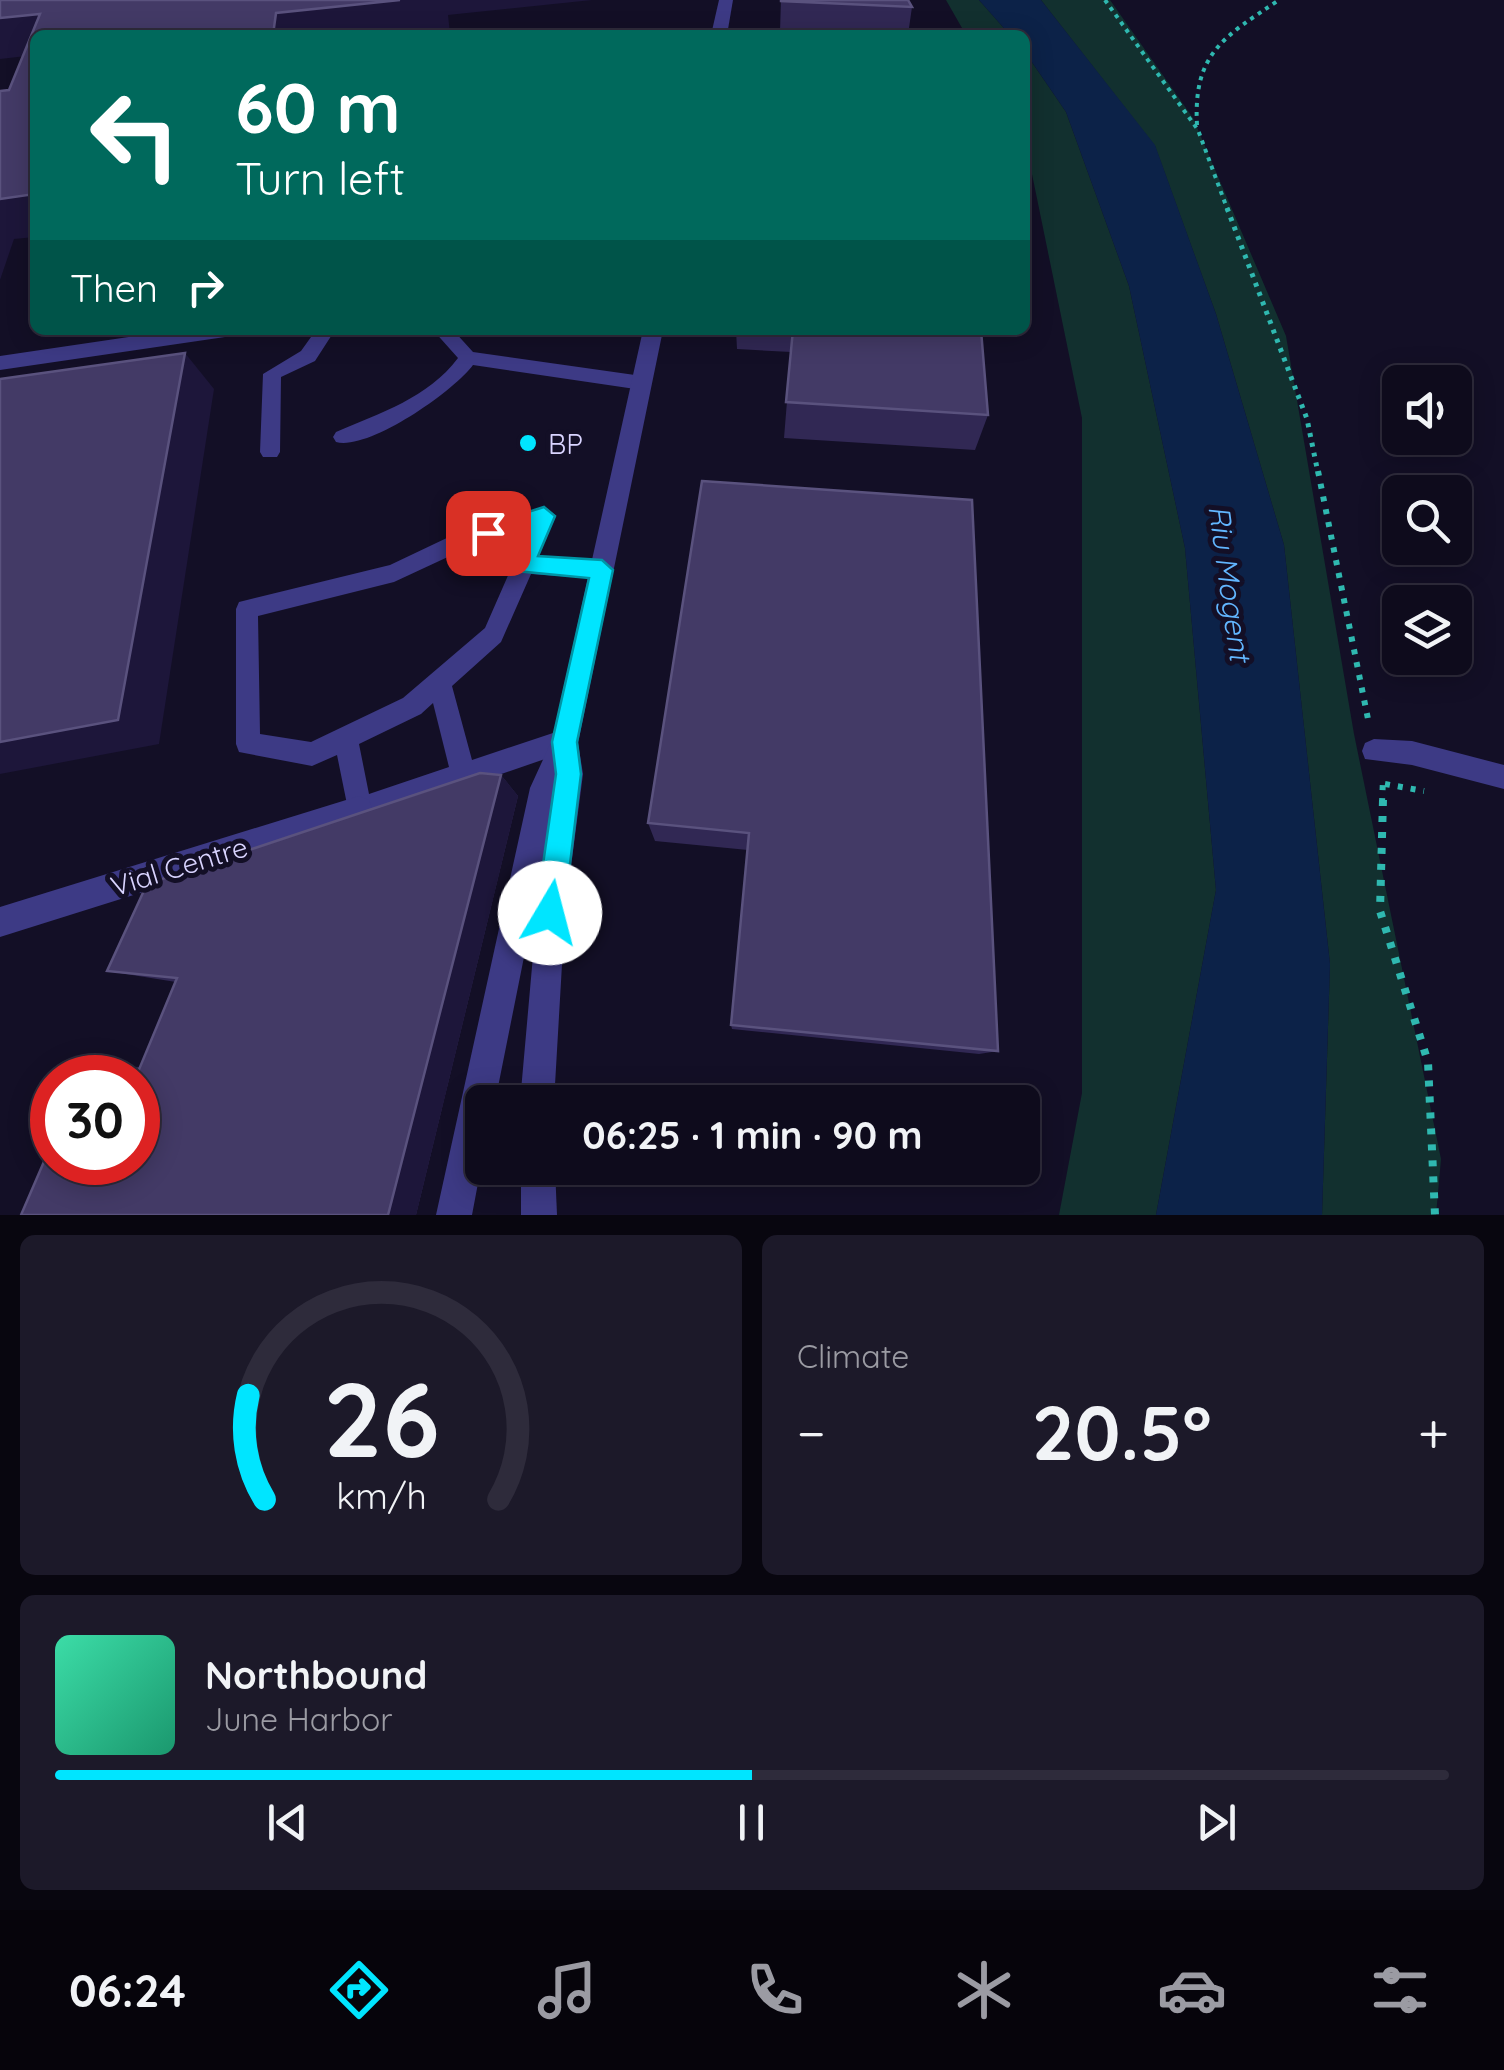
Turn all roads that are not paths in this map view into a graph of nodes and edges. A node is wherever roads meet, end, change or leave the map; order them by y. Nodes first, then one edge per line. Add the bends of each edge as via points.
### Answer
1 (726, 0) edge
2 (720, 30) edge
3 (191, 335) edge
4 (323, 335) edge
5 (447, 335) edge
6 (652, 335) edge
7 (468, 358) junction
8 (0, 363) edge
9 (642, 383) junction
10 (344, 437) dead end
11 (270, 452) dead end
12 (524, 564) junction
13 (602, 570) junction
14 (440, 682) junction
15 (346, 738) junction
16 (565, 742) junction
17 (1374, 751) road end
18 (464, 775) junction
19 (1504, 777) edge
20 (359, 810) junction
21 (0, 922) edge
22 (538, 1085) edge
23 (538, 1185) edge
24 (454, 1215) edge
25 (539, 1215) edge

1 - 2 street
3 - 8 street
4 - 11 lane via 308,356 272,374
5 - 7 lane
6 - 9 street
7 - 9 lane
7 - 10 lane via 423,403
9 - 13 street
12 - 13 lane
12 - 14 lane via 493,635
12 - 15 lane via 544,516 459,542 394,574 247,609 248,744 312,754
13 - 16 street
14 - 15 lane via 412,706
14 - 18 lane
15 - 20 lane
16 - 18 lane
16 - 22 street via 568,774
16 - 24 street via 544,788
17 - 19 lane
18 - 20 lane
20 - 21 street, Vial Centre
23 - 25 street

